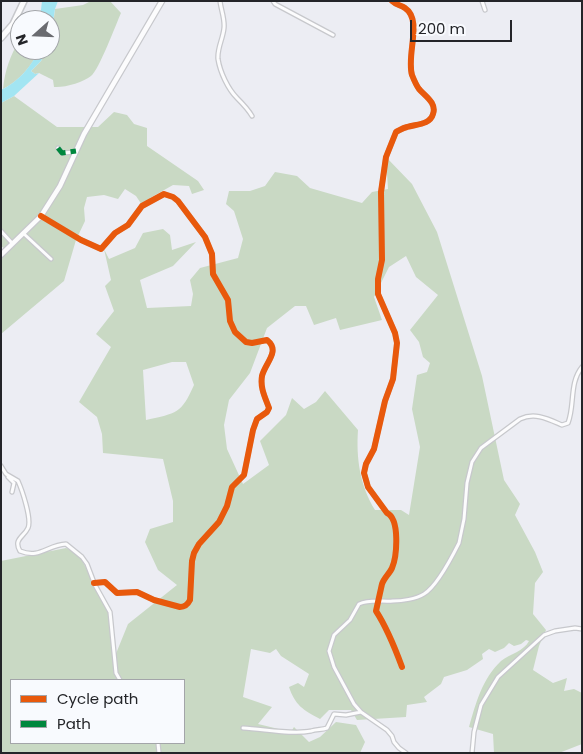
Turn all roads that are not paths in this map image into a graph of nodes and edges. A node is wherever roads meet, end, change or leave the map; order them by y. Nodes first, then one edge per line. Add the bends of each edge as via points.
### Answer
1 (24, 1) edge
2 (162, 1) edge
3 (220, 1) edge
4 (273, 1) edge
5 (392, 1) edge
6 (482, 1) edge
7 (486, 10) dead end
8 (333, 35) dead end
9 (1, 38) edge
10 (252, 116) dead end
11 (58, 148) dead end
12 (76, 152) junction
13 (41, 216) junction
14 (1, 231) edge
15 (22, 233) junction
16 (12, 244) junction
17 (1, 255) edge
18 (51, 259) dead end
19 (582, 367) edge
20 (1, 466) edge
21 (6, 474) junction
22 (12, 492) dead end
23 (94, 583) junction
24 (379, 600) junction
25 (582, 630) edge
26 (402, 667) dead end
27 (119, 679) edge
28 (361, 712) junction
29 (243, 728) dead end
30 (406, 753) edge
31 (472, 753) edge

1 - 9 main road via 13,24
2 - 12 street
3 - 10 street via 224,30 218,60 228,86
4 - 8 street
5 - 24 street via 412,16 412,74 417,87 432,102 434,112 432,118 423,124 396,132 386,157 381,192 382,260 378,294 397,343 393,379 364,473 368,486 395,522 394,559 382,582
6 - 7 street
11 - 12 street via 62,154
12 - 13 street
13 - 15 street
13 - 23 street via 101,249 115,233 128,225 142,206 164,194 174,196 205,237 212,254 213,274 228,300 230,322 235,332 246,342 267,340 274,352 262,378 262,392 269,408 257,420 253,430 244,475 232,488 219,522 194,553 188,604 180,607 137,592 117,593 105,582
14 - 16 street
15 - 16 street
15 - 18 street
16 - 17 street
19 - 24 street via 574,381 568,423 562,425 541,417 526,416 480,448 472,462 459,543 435,582 417,597
20 - 21 street
21 - 22 street via 14,483
21 - 23 street via 18,481 30,519 28,528 17,541 20,551 37,554 66,544 82,557
23 - 27 street via 110,612 116,673
24 - 26 street via 376,611 385,623
24 - 28 street via 359,604 350,620 334,635 329,651 346,692
25 - 31 street via 575,628 544,634 498,677 481,705
28 - 29 street via 334,714 327,728 305,733
28 - 30 street via 387,730

